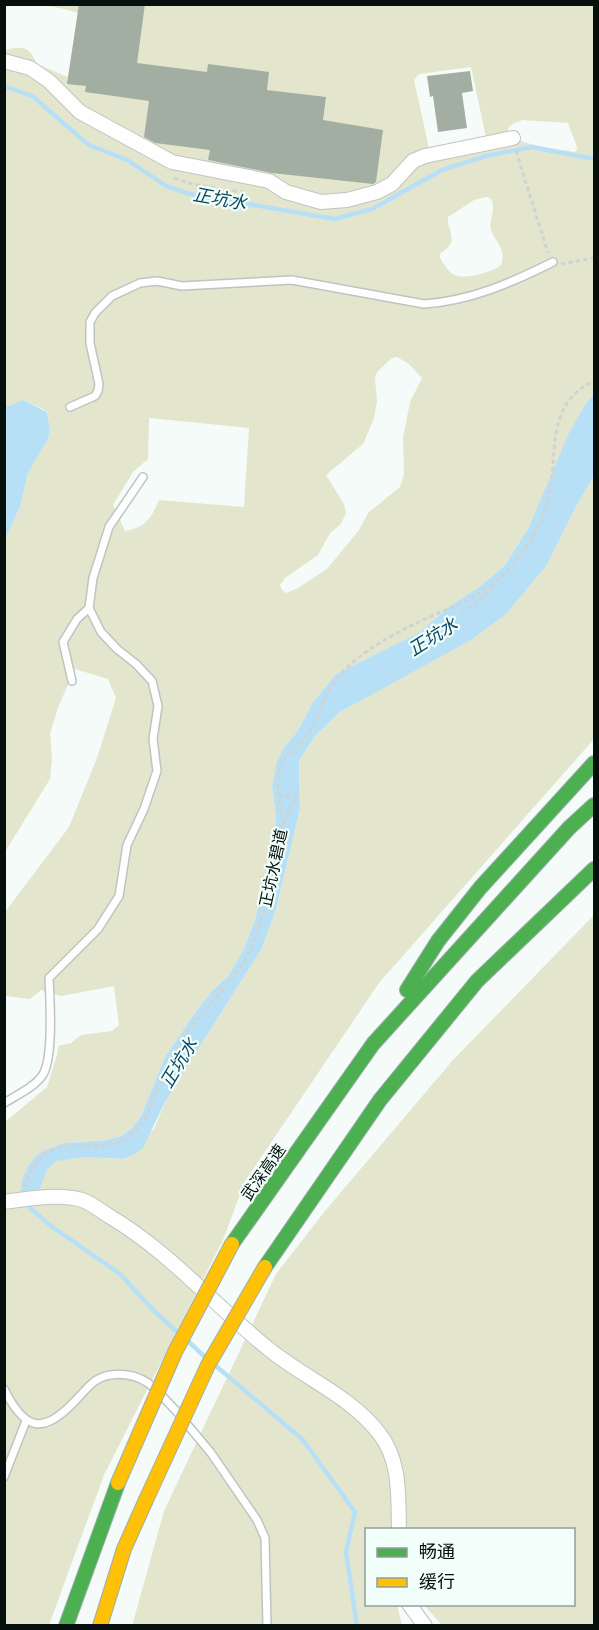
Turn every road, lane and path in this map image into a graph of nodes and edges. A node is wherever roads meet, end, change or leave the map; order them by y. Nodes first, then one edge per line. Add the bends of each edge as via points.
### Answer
1 (4, 61) edge
2 (513, 138) dead end
3 (518, 158) dead end
4 (594, 258) edge
5 (553, 262) junction
6 (594, 381) edge
7 (70, 407) dead end
8 (143, 477) dead end
9 (495, 582) junction
10 (89, 609) junction
11 (461, 613) dead end
12 (72, 681) dead end
13 (594, 763) edge
14 (279, 795) junction
15 (594, 805) edge
16 (283, 826) junction
17 (594, 869) edge
18 (594, 880) edge
19 (477, 981) junction
20 (373, 1044) junction
21 (4, 1103) edge
22 (22, 1200) junction
23 (4, 1202) edge
24 (4, 1389) edge
25 (26, 1421) junction
26 (4, 1477) edge
27 (399, 1528) edge
28 (410, 1606) edge
29 (66, 1626) edge
30 (100, 1626) edge
31 (267, 1626) edge
32 (424, 1626) edge

1 - 2 street via 30,68 80,112 172,162 269,181 286,192 321,202 377,192 392,184 412,161 425,156
3 - 5 path
4 - 5 path
5 - 7 lane via 487,292 423,304 292,280 182,286 157,281 140,283 112,296 95,313 90,322 90,343 98,391
6 - 9 path, 正坑水碧道 via 577,391 558,419 551,486 540,524 525,549
8 - 10 lane via 109,527 93,579
9 - 11 path via 481,599
9 - 14 path, 正坑水碧道 via 382,643 350,665 328,691 305,738 283,761
10 - 12 lane via 77,619 63,642
10 - 21 lane via 101,632 152,681 158,706 153,739 158,771 127,845 119,896 98,929 49,978 50,1017 44,1074
13 - 20 highway via 480,888 438,941
14 - 16 path, 正坑水碧道
14 - 16 path via 296,795
15 - 20 highway, 武深高速
16 - 22 path, 正坑水碧道 via 267,900 250,951 185,1036 141,1126 124,1141 111,1146 68,1145 52,1150 31,1170
17 - 19 highway
18 - 19 highway
19 - 30 highway, bridge via 380,1100 265,1267 208,1365 145,1502 124,1550
20 - 29 highway, 武深高速, bridge via 232,1244 175,1352 118,1483
22 - 23 street
22 - 27 street via 82,1200 123,1224 271,1351 347,1402 379,1433 392,1455
24 - 25 lane
25 - 26 lane
25 - 31 lane via 39,1425 51,1422 95,1380 127,1374 146,1380 212,1453 257,1520 265,1538 267,1557
28 - 32 street

